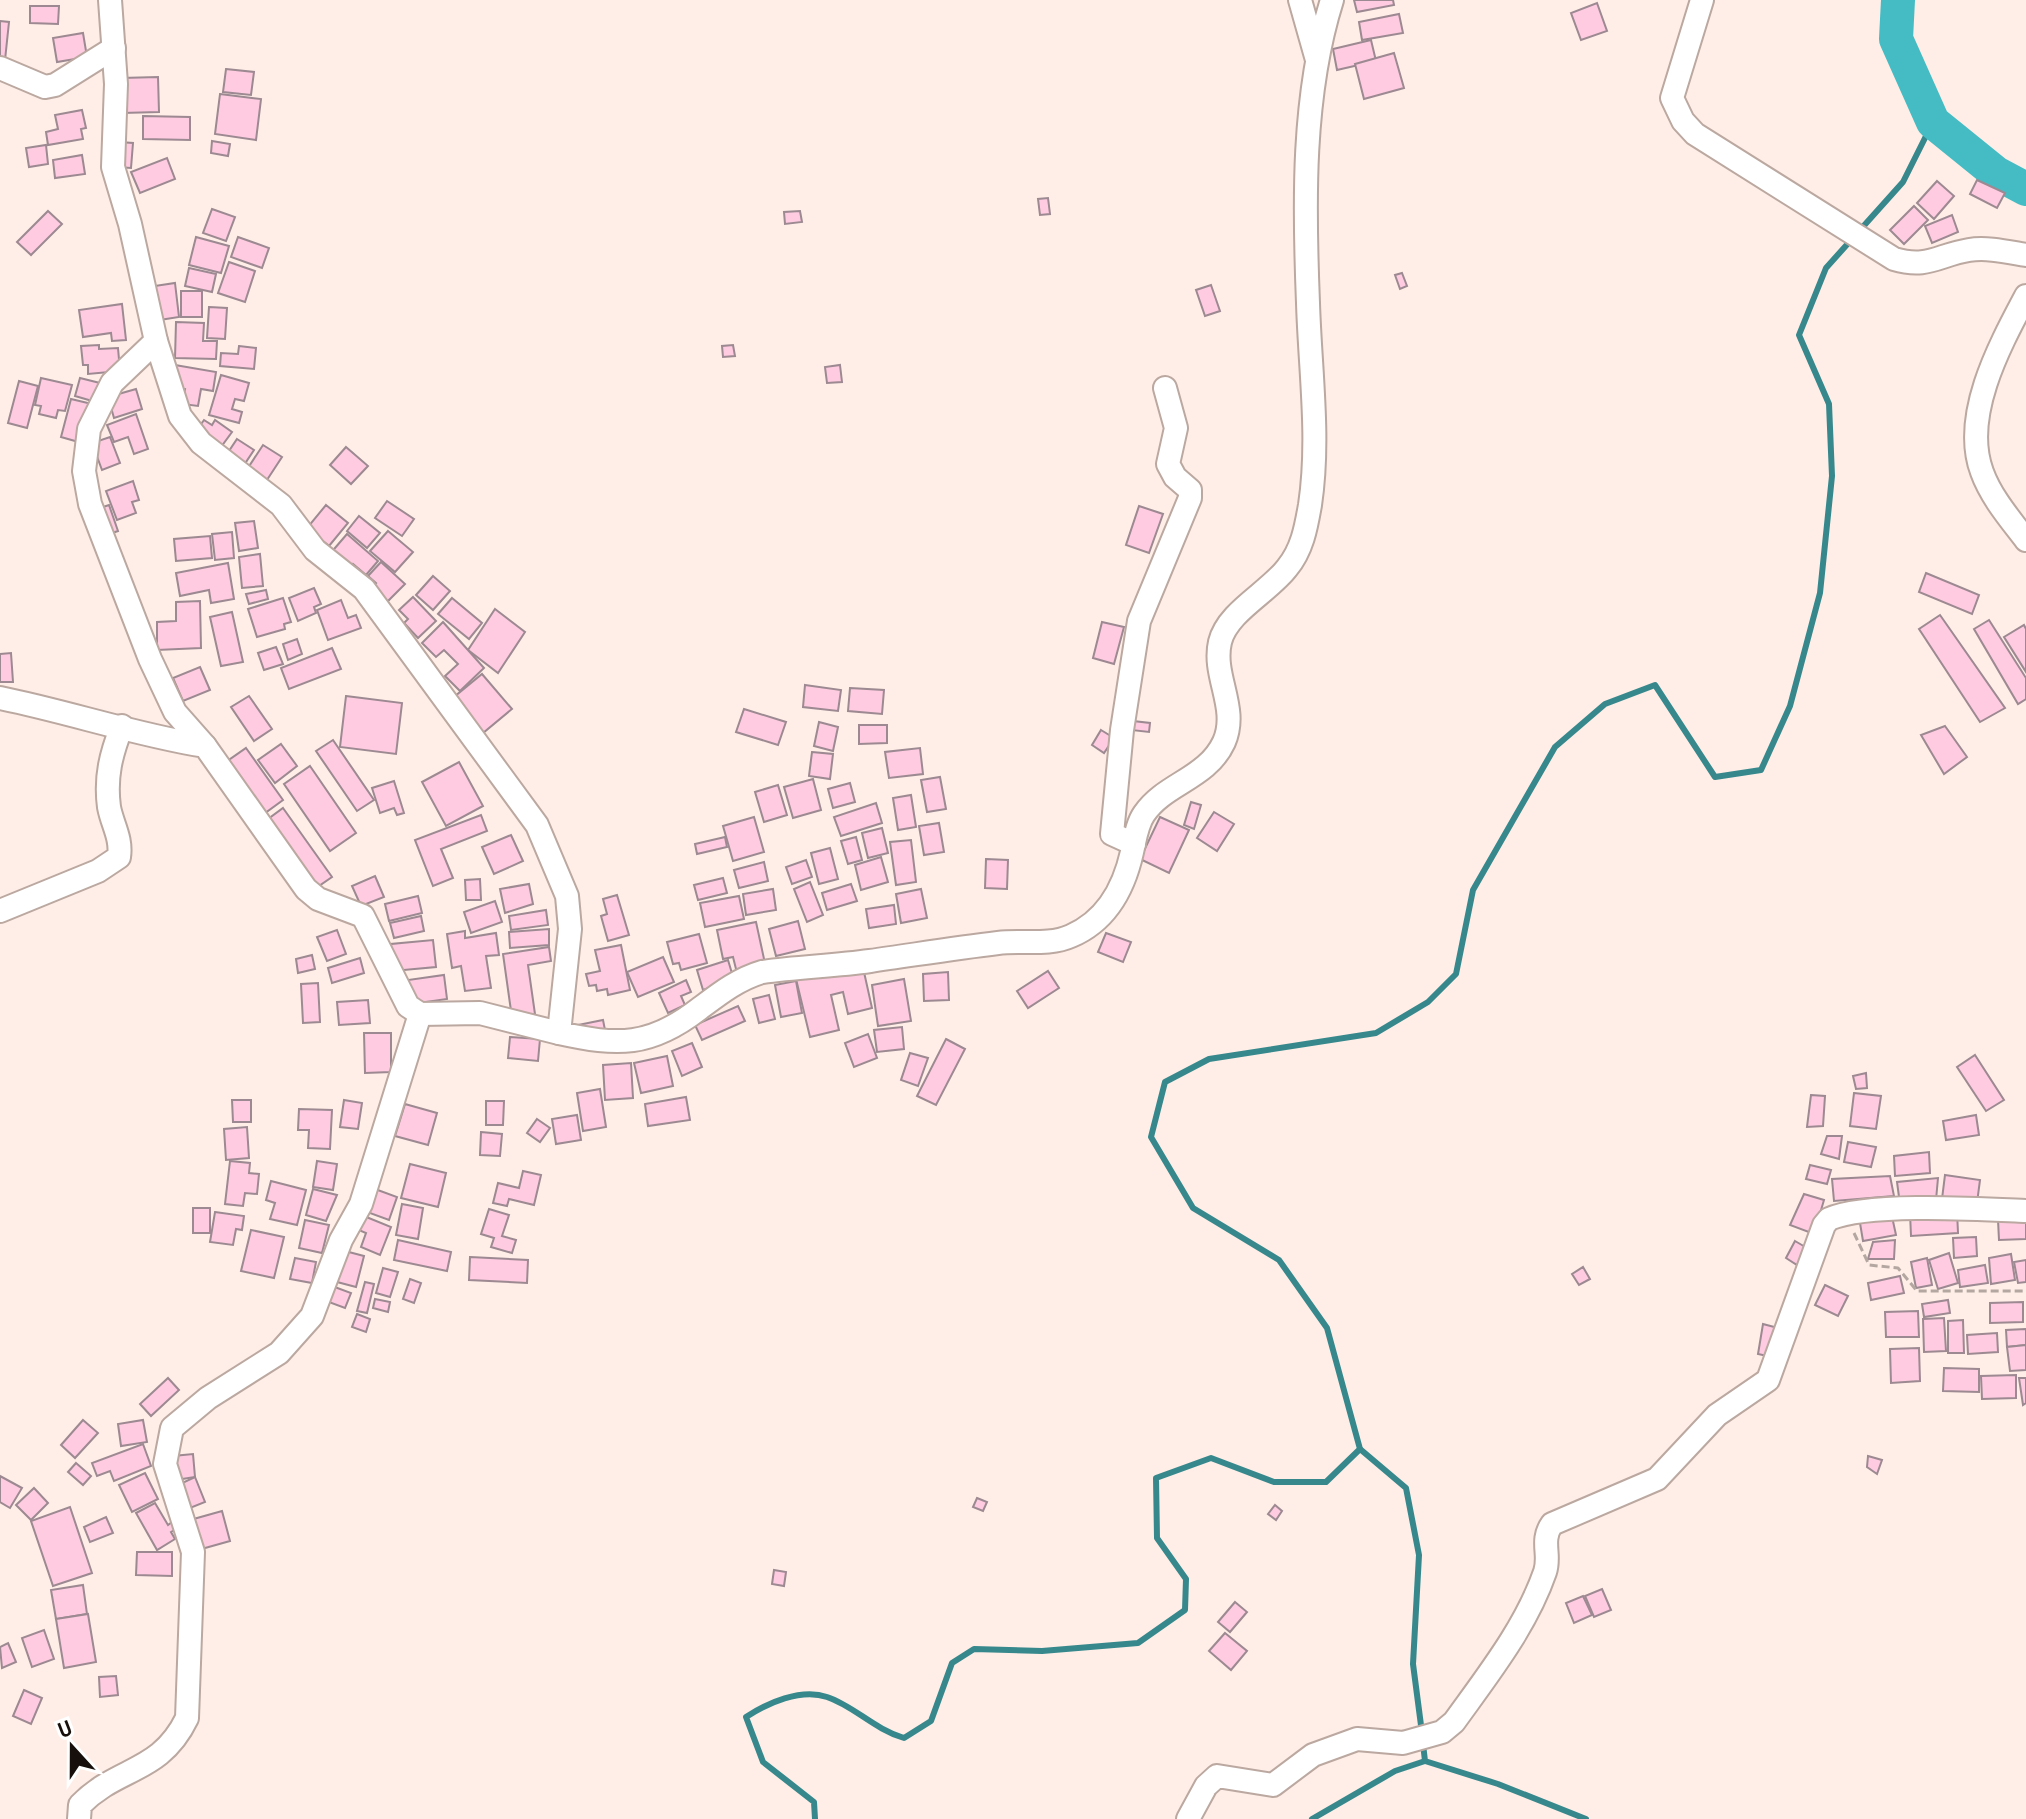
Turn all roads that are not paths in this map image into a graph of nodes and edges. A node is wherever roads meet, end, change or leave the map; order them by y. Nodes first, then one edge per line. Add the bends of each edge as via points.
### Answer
1 (110, 0) edge
2 (1300, 0) edge
3 (1332, 0) edge
4 (1702, 0) edge
5 (114, 48) junction
6 (1318, 64) junction
7 (0, 68) edge
8 (2026, 255) edge
9 (2026, 296) edge
10 (156, 341) junction
11 (1165, 388) dead end
12 (2026, 540) edge
13 (0, 698) edge
14 (122, 726) junction
15 (205, 746) junction
16 (1134, 844) junction
17 (0, 911) edge
18 (420, 1014) junction
19 (559, 1033) junction
20 (2026, 1211) edge
21 (79, 1819) edge
22 (1188, 1819) edge

1 - 5 street
2 - 6 street
3 - 6 street
4 - 8 street via 1672,98 1695,134 1894,259 1933,263 1968,250
5 - 7 street via 45,87
5 - 10 street via 113,167
6 - 16 street via 1308,211 1315,418 1304,536 1287,569 1225,629 1219,644 1228,698 1225,740 1201,771 1145,813
9 - 12 street via 1987,384 1977,446 1991,490
10 - 15 street via 112,383 89,429 84,471 90,504 150,659 175,712
10 - 19 street via 189,430 281,505 315,550 364,589 537,825 567,896 570,929
11 - 16 street via 1176,428 1168,464 1190,490 1190,498 1139,621 1112,834
13 - 14 street
14 - 15 street via 152,738
14 - 17 street via 108,762 109,807 119,857 98,871
15 - 18 street via 306,889 363,916 406,1003
16 - 19 street via 1127,873 1109,907 1086,928 1059,941 1010,942 762,972 647,1039 611,1043
18 - 19 street via 480,1013
18 - 21 street via 361,1204 312,1316 279,1353 172,1428 165,1464 193,1552 187,1718 179,1735 148,1765 109,1781 86,1799
20 - 22 street via 1961,1208 1833,1217 1824,1225 1768,1380 1717,1415 1657,1479 1552,1524 1545,1537 1546,1571 1515,1633 1454,1722 1442,1732 1403,1743 1357,1739 1313,1755 1269,1786 1217,1776

